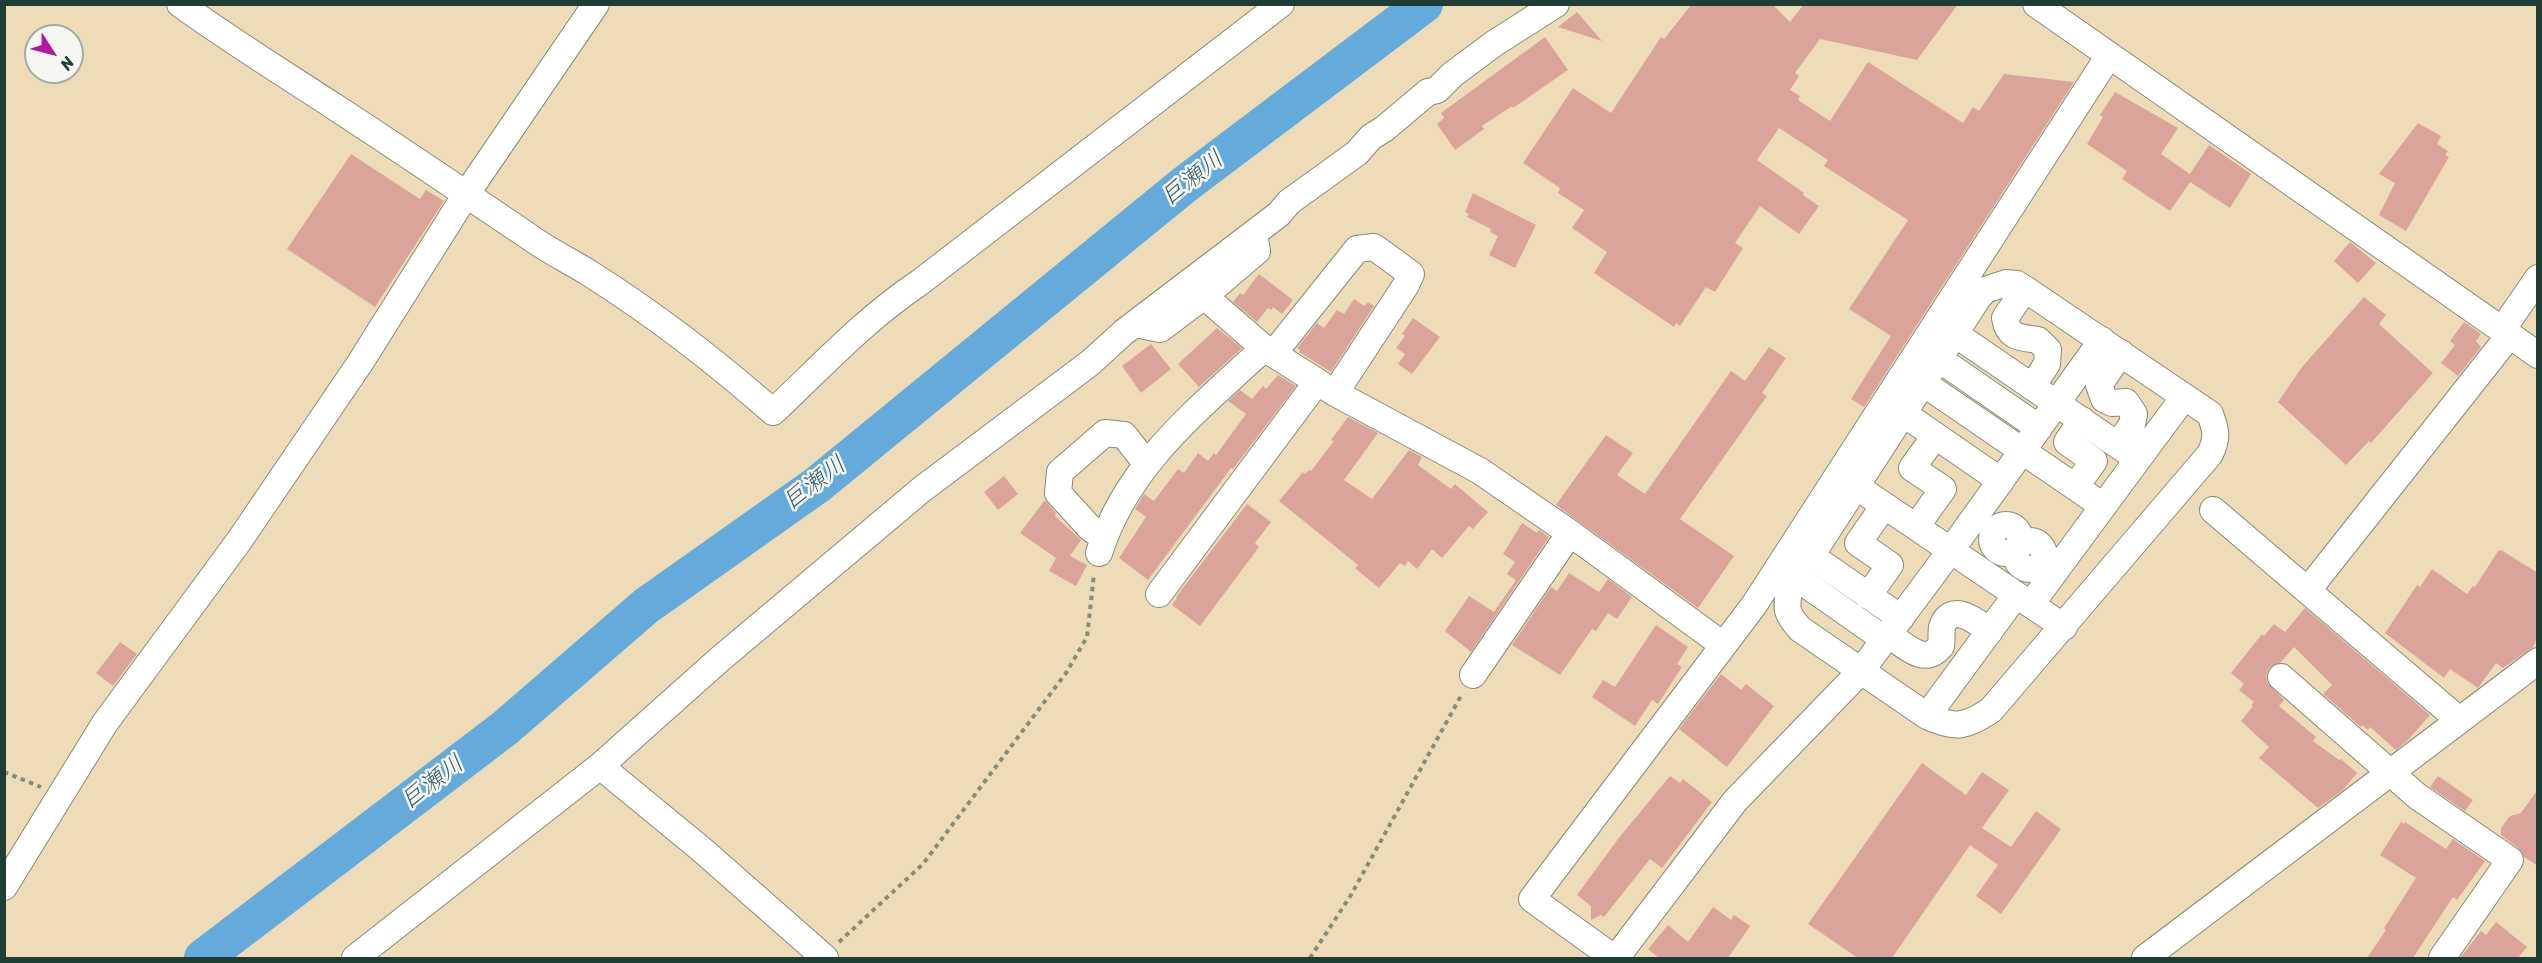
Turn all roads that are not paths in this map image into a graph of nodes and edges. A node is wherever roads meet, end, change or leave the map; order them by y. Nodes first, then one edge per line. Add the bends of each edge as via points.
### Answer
1 (180, 4) edge
2 (596, 4) edge
3 (1281, 4) edge
4 (1556, 4) edge
5 (2036, 4) edge
6 (2108, 57) junction
7 (465, 196) junction
8 (1254, 232) junction
9 (2538, 278) edge
10 (2025, 289) junction
11 (1204, 296) junction
12 (1135, 324) junction
13 (2505, 332) junction
14 (1955, 334) junction
15 (2111, 347) junction
16 (1268, 351) junction
17 (2538, 355) edge
18 (1939, 359) junction
19 (1923, 383) junction
20 (2032, 387) junction
21 (1326, 388) junction
22 (2184, 397) junction
23 (2057, 403) junction
24 (1904, 414) junction
25 (2082, 420) junction
26 (2039, 428) junction
27 (1935, 436) junction
28 (2022, 451) junction
29 (2128, 452) junction
30 (1146, 463) junction
31 (2001, 481) junction
32 (1857, 487) junction
33 (2075, 487) junction
34 (1884, 506) junction
35 (2103, 506) junction
36 (2213, 510) dead end
37 (1985, 524) junction
38 (1916, 527) junction
39 (1570, 533) junction
40 (1951, 550) junction
41 (1811, 556) junction
42 (2034, 562) junction
43 (1797, 578) junction
44 (2308, 590) junction
45 (1159, 594) dead end
46 (1868, 596) junction
47 (2018, 596) junction
48 (2064, 627) junction
49 (1891, 630) junction
50 (1990, 631) junction
51 (1723, 645) junction
52 (2538, 661) edge
53 (1860, 671) junction
54 (1473, 675) road end
55 (2281, 676) dead end
56 (1927, 716) junction
57 (2460, 720) junction
58 (600, 766) junction
59 (2390, 773) junction
60 (4, 887) edge
61 (355, 958) edge
62 (823, 958) edge
63 (1615, 958) edge
64 (2145, 958) edge
65 (2442, 958) edge

1 - 7 street
2 - 7 street
3 - 7 street via 896,298 773,412 669,327
4 - 8 street via 1495,43 1437,90 1428,92 1371,137 1357,153
5 - 6 street
6 - 13 street
6 - 51 street via 1754,605
7 - 60 street via 360,363 239,541 105,723
8 - 11 street via 1257,251
8 - 12 street
9 - 13 street
10 - 14 street via 2006,283 1985,290
10 - 15 street
10 - 20 street via 2005,318 2011,333 2038,340 2048,350 2048,364
11 - 12 street via 1160,329
11 - 16 street
12 - 58 street via 1090,363 921,490
13 - 17 street
13 - 44 street via 2494,355
14 - 18 street
14 - 20 street
15 - 22 street
15 - 23 street
15 - 29 street via 2099,385 2104,399 2126,402 2134,414
16 - 21 street
16 - 21 street via 1357,249 1374,247 1411,274
16 - 30 street
18 - 19 street
18 - 26 street
19 - 24 street
19 - 28 street via 1966,422
20 - 23 street
21 - 39 street via 1480,471
21 - 45 street
22 - 29 street
22 - 48 street via 2210,414 2216,431 2210,454
23 - 25 street
23 - 26 street
24 - 27 street
24 - 32 street
25 - 29 street
25 - 33 street via 2067,442 2094,461
26 - 28 street
27 - 31 street
27 - 38 street via 1911,468 1943,489
28 - 31 street
28 - 33 street
29 - 35 street
30 - 30 street via 1109,524 1102,546 1058,493 1060,472 1106,433 1124,435
31 - 37 street
32 - 34 street
32 - 41 street
33 - 35 street
34 - 38 street
34 - 46 street via 1858,543 1890,565
35 - 42 street
36 - 44 street
37 - 40 street
37 - 42 street via 2013,526
38 - 40 street
39 - 51 street
39 - 54 street
40 - 47 street
40 - 49 street
41 - 43 street
41 - 46 street
42 - 47 street
43 - 49 street via 1833,614
43 - 53 street via 1789,590 1789,616
44 - 57 street
46 - 49 street
47 - 48 street
47 - 50 street
48 - 56 street via 1990,710 1972,723 1944,724
49 - 50 street via 1921,656 1936,651 1942,640 1942,627 1954,614 1967,616
49 - 53 street
50 - 56 street
51 - 63 street via 1532,899
52 - 57 street
53 - 56 street
53 - 63 street via 1735,801
55 - 59 street
57 - 59 street
58 - 61 street
58 - 62 street via 701,849
59 - 64 street
59 - 65 street via 2510,860

